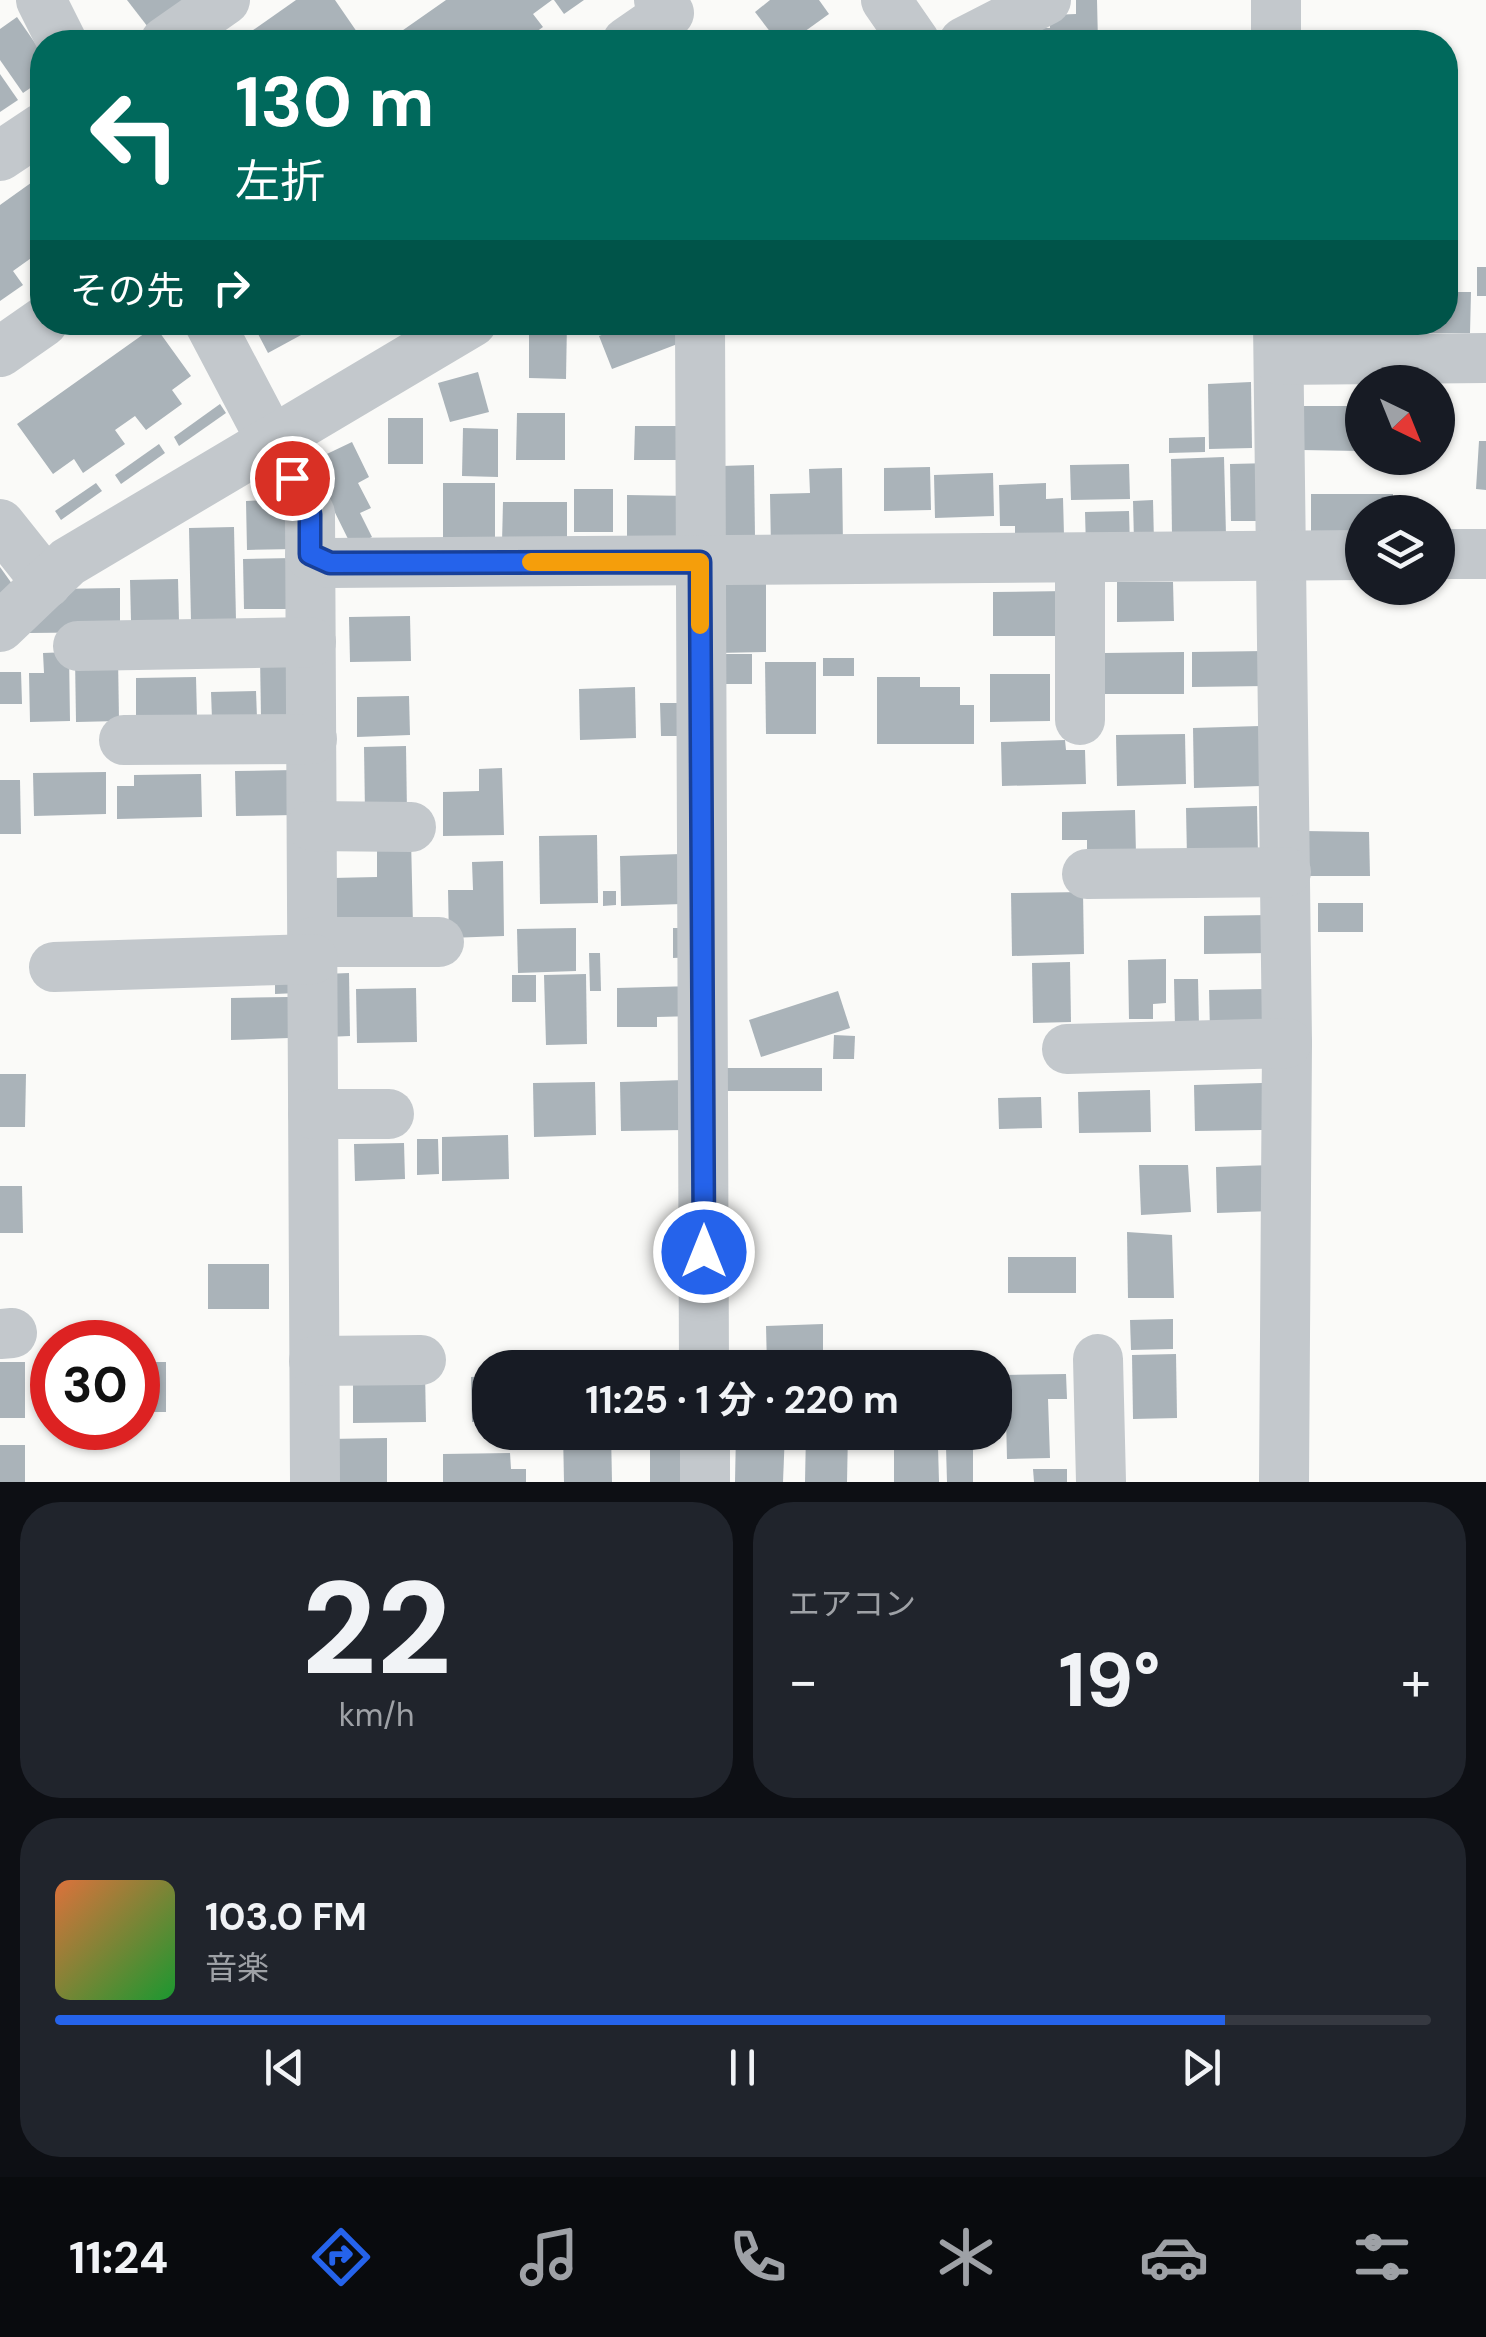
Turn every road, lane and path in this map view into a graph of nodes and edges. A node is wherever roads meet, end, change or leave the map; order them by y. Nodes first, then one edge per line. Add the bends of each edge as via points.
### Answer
1 (40, 0) edge
2 (225, 0) edge
3 (659, 0) edge
4 (886, 0) edge
5 (1046, 0) edge
6 (1276, 0) edge
7 (56, 30) edge
8 (183, 30) edge
9 (645, 30) edge
10 (907, 30) edge
11 (987, 30) edge
12 (1276, 30) edge
13 (30, 136) edge
14 (0, 156) edge
15 (30, 331) edge
16 (217, 335) edge
17 (451, 335) edge
18 (700, 335) edge
19 (1279, 341) edge
20 (0, 352) edge
21 (1486, 358) edge
22 (273, 443) junction
23 (0, 524) edge
24 (310, 554) junction
25 (1455, 554) edge
26 (1486, 554) edge
27 (1345, 555) edge
28 (1280, 556) junction
29 (1080, 558) junction
30 (700, 562) junction
31 (47, 583) junction
32 (0, 627) edge
33 (311, 642) junction
34 (78, 646) dead end
35 (1080, 720) dead end
36 (124, 740) dead end
37 (312, 740) junction
38 (312, 826) junction
39 (412, 826) dead end
40 (1286, 872) junction
41 (1088, 874) dead end
42 (438, 942) dead end
43 (312, 950) junction
44 (54, 968) dead end
45 (1287, 1043) junction
46 (1067, 1049) dead end
47 (313, 1114) junction
48 (389, 1114) dead end
49 (704, 1350) edge
50 (1098, 1359) dead end
51 (421, 1360) dead end
52 (314, 1361) junction
53 (705, 1450) edge
54 (315, 1482) edge
55 (705, 1482) edge
56 (1100, 1482) edge
57 (1284, 1482) edge

1 - 7 street
2 - 8 street
3 - 9 street via 668,14
4 - 10 street
5 - 11 street
6 - 12 street
13 - 14 street
15 - 20 street
16 - 22 street
17 - 22 street
18 - 30 street
19 - 21 street
19 - 28 street
22 - 24 street via 310,514
22 - 31 street via 68,562
23 - 31 street
24 - 30 street via 330,563
24 - 33 street
25 - 26 street
27 - 28 street
28 - 29 street
28 - 40 street
29 - 30 street
29 - 35 street
30 - 49 street
31 - 32 street
33 - 34 street
33 - 37 street
36 - 37 street
37 - 38 street
38 - 39 street
38 - 43 street
40 - 41 street
40 - 45 street
42 - 43 street
43 - 44 street
43 - 47 street
45 - 46 street
45 - 57 street
47 - 48 street
47 - 52 street
50 - 56 street
51 - 52 street
52 - 54 street
53 - 55 street

